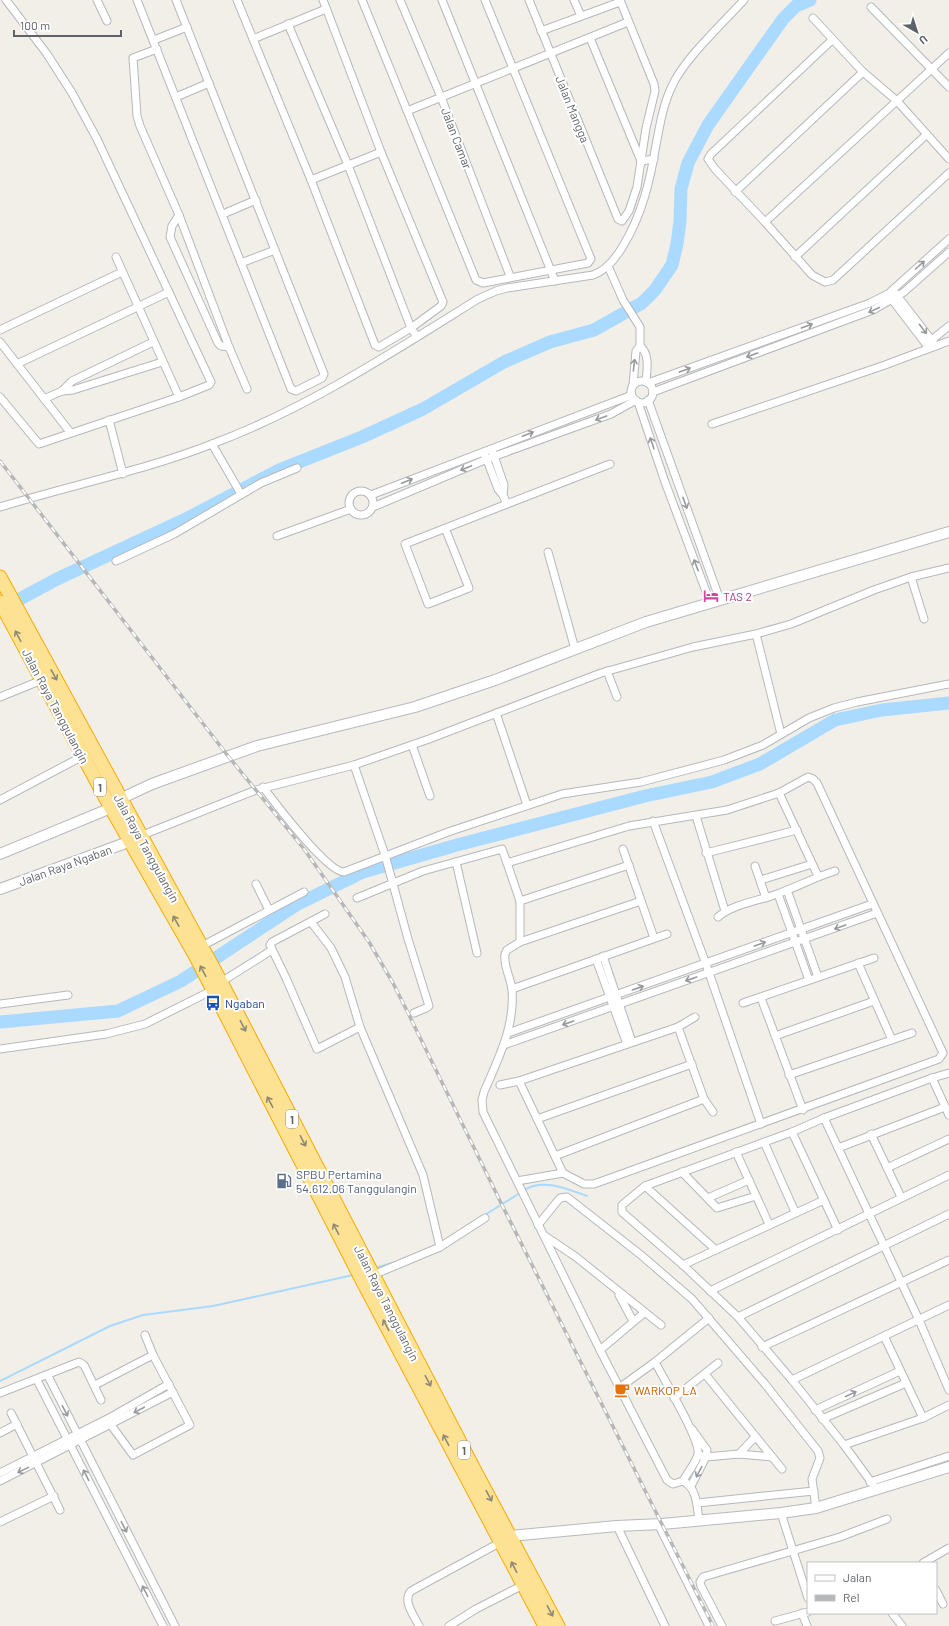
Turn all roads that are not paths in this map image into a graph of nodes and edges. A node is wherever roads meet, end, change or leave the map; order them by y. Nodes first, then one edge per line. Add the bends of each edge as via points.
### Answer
1 (6, 0) edge
2 (97, 0) edge
3 (138, 0) edge
4 (176, 0) edge
5 (237, 0) edge
6 (323, 0) edge
7 (362, 0) edge
8 (400, 0) edge
9 (442, 0) edge
10 (485, 0) edge
11 (529, 0) edge
12 (574, 0) edge
13 (744, 0) edge
14 (620, 1) edge
15 (871, 7) dead end
16 (326, 9) junction
17 (581, 16) junction
18 (813, 18) dead end
19 (107, 21) dead end
20 (628, 22) junction
21 (288, 24) junction
22 (187, 27) junction
23 (541, 31) junction
24 (590, 38) junction
25 (253, 39) junction
26 (154, 40) junction
27 (832, 40) junction
28 (157, 49) junction
29 (949, 53) edge
30 (550, 54) junction
31 (513, 69) junction
32 (931, 69) junction
33 (863, 72) junction
34 (209, 83) junction
35 (476, 83) junction
36 (949, 87) edge
37 (176, 97) junction
38 (441, 97) junction
39 (897, 101) junction
40 (407, 111) junction
41 (926, 135) junction
42 (381, 152) junction
43 (654, 159) junction
44 (949, 159) edge
45 (641, 160) junction
46 (348, 165) junction
47 (949, 173) edge
48 (311, 180) junction
49 (735, 192) junction
50 (256, 200) junction
51 (223, 214) junction
52 (179, 216) junction
53 (765, 222) junction
54 (949, 239) edge
55 (275, 250) junction
56 (949, 252) edge
57 (116, 257) dead end
58 (796, 257) junction
59 (241, 263) junction
60 (608, 266) junction
61 (550, 270) junction
62 (122, 272) junction
63 (510, 276) junction
64 (555, 281) junction
65 (169, 292) junction
66 (890, 292) junction
67 (895, 298) junction
68 (138, 307) junction
69 (949, 326) edge
70 (411, 328) junction
71 (0, 330) edge
72 (416, 337) junction
73 (949, 341) edge
74 (0, 342) edge
75 (153, 342) junction
76 (762, 342) junction
77 (931, 344) junction
78 (640, 346) junction
79 (229, 347) junction
80 (765, 350) junction
81 (162, 362) junction
82 (17, 364) junction
83 (647, 382) junction
84 (308, 385) junction
85 (633, 385) junction
86 (247, 389) dead end
87 (62, 390) junction
88 (653, 392) junction
89 (0, 397) edge
90 (179, 397) junction
91 (312, 397) junction
92 (44, 399) junction
93 (635, 399) junction
94 (648, 400) junction
95 (109, 420) junction
96 (712, 424) dead end
97 (70, 432) junction
98 (212, 444) junction
99 (491, 448) junction
100 (483, 451) junction
101 (495, 457) junction
102 (487, 459) junction
103 (610, 464) dead end
104 (297, 468) dead end
105 (123, 474) junction
106 (421, 476) junction
107 (676, 478) junction
108 (665, 482) junction
109 (425, 485) junction
110 (240, 493) junction
111 (371, 495) junction
112 (503, 495) junction
113 (507, 504) junction
114 (373, 506) junction
115 (0, 507) edge
116 (351, 509) junction
117 (445, 528) junction
118 (949, 532) edge
119 (277, 536) dead end
120 (548, 552) dead end
121 (116, 561) dead end
122 (949, 568) edge
123 (0, 577) edge
124 (911, 577) junction
125 (715, 601) junction
126 (0, 602) edge
127 (924, 619) dead end
128 (756, 634) junction
129 (576, 649) junction
130 (607, 671) junction
131 (42, 680) junction
132 (949, 684) edge
133 (0, 697) edge
134 (617, 697) dead end
135 (62, 703) junction
136 (496, 713) junction
137 (782, 734) junction
138 (412, 745) junction
139 (83, 756) junction
140 (354, 764) junction
141 (263, 788) junction
142 (779, 793) junction
143 (430, 796) dead end
144 (0, 800) edge
145 (116, 804) junction
146 (527, 805) junction
147 (696, 816) junction
148 (653, 821) junction
149 (797, 830) junction
150 (135, 839) junction
151 (623, 849) dead end
152 (706, 853) junction
153 (0, 854) edge
154 (386, 858) junction
155 (456, 862) junction
156 (507, 863) junction
157 (812, 864) junction
158 (629, 865) junction
159 (755, 866) dead end
160 (835, 871) dead end
161 (818, 876) junction
162 (761, 880) junction
163 (393, 881) junction
164 (256, 884) dead end
165 (0, 889) edge
166 (787, 890) junction
167 (304, 892) dead end
168 (778, 894) junction
169 (357, 898) dead end
170 (766, 898) junction
171 (520, 901) junction
172 (641, 901) junction
173 (872, 904) junction
174 (269, 910) junction
175 (725, 911) junction
176 (877, 913) junction
177 (325, 914) dead end
178 (718, 917) dead end
179 (311, 922) junction
180 (801, 930) junction
181 (792, 933) junction
182 (667, 934) dead end
183 (654, 938) junction
184 (804, 939) junction
185 (520, 942) junction
186 (795, 942) junction
187 (272, 950) junction
188 (200, 951) junction
189 (477, 953) dead end
190 (599, 958) junction
191 (874, 958) dead end
192 (858, 963) junction
193 (706, 964) junction
194 (709, 973) junction
195 (818, 977) junction
196 (809, 980) junction
197 (216, 984) junction
198 (512, 989) junction
199 (68, 995) dead end
200 (613, 997) junction
201 (761, 998) junction
202 (874, 1001) junction
203 (742, 1003) dead end
204 (0, 1004) edge
205 (616, 1006) junction
206 (414, 1013) dead end
207 (695, 1017) dead end
208 (678, 1026) junction
209 (360, 1027) junction
210 (508, 1033) junction
211 (912, 1033) dead end
212 (775, 1036) junction
213 (892, 1040) junction
214 (629, 1043) junction
215 (504, 1045) junction
216 (0, 1049) edge
217 (692, 1064) junction
218 (789, 1074) junction
219 (949, 1074) edge
220 (932, 1078) junction
221 (520, 1081) junction
222 (500, 1086) dead end
223 (704, 1099) junction
224 (945, 1107) junction
225 (803, 1110) junction
226 (713, 1112) dead end
227 (949, 1116) edge
228 (824, 1118) junction
229 (537, 1119) junction
230 (761, 1124) junction
231 (792, 1132) junction
232 (871, 1134) junction
233 (949, 1139) edge
234 (764, 1142) junction
235 (838, 1148) junction
236 (736, 1152) junction
237 (555, 1156) junction
238 (887, 1168) junction
239 (682, 1172) junction
240 (563, 1173) junction
241 (949, 1175) edge
242 (748, 1180) junction
243 (518, 1184) junction
244 (645, 1186) junction
245 (756, 1196) junction
246 (901, 1197) junction
247 (708, 1198) junction
248 (824, 1200) junction
249 (795, 1212) junction
250 (869, 1213) junction
251 (949, 1214) edge
252 (485, 1218) dead end
253 (769, 1224) junction
254 (538, 1225) junction
255 (838, 1230) junction
256 (544, 1236) junction
257 (439, 1244) junction
258 (884, 1245) junction
259 (716, 1250) junction
260 (949, 1260) edge
261 (683, 1265) junction
262 (369, 1276) junction
263 (901, 1282) junction
264 (617, 1291) junction
265 (710, 1291) junction
266 (949, 1305) edge
267 (644, 1313) junction
268 (738, 1317) junction
269 (710, 1318) junction
270 (919, 1320) junction
271 (633, 1322) junction
272 (661, 1325) dead end
273 (145, 1335) dead end
274 (884, 1336) junction
275 (762, 1347) junction
276 (600, 1350) junction
277 (153, 1355) junction
278 (655, 1362) junction
279 (718, 1363) dead end
280 (900, 1371) junction
281 (705, 1374) junction
282 (48, 1376) junction
283 (38, 1380) junction
284 (792, 1380) junction
285 (169, 1384) junction
286 (906, 1384) junction
287 (95, 1385) junction
288 (619, 1388) junction
289 (949, 1390) edge
290 (173, 1392) junction
291 (0, 1393) edge
292 (674, 1398) junction
293 (101, 1400) dead end
294 (949, 1404) edge
295 (815, 1410) junction
296 (11, 1413) dead end
297 (922, 1418) junction
298 (822, 1419) junction
299 (688, 1423) junction
300 (17, 1424) junction
301 (111, 1425) junction
302 (0, 1433) edge
303 (755, 1437) junction
304 (79, 1438) junction
305 (69, 1443) junction
306 (844, 1445) junction
307 (739, 1454) junction
308 (698, 1455) junction
309 (772, 1456) junction
310 (949, 1456) edge
311 (706, 1457) junction
312 (35, 1460) junction
313 (949, 1467) edge
314 (782, 1469) dead end
315 (0, 1473) edge
316 (0, 1481) edge
317 (683, 1481) junction
318 (691, 1486) junction
319 (871, 1488) junction
320 (814, 1491) junction
321 (54, 1496) junction
322 (697, 1503) junction
323 (816, 1508) junction
324 (60, 1510) dead end
325 (781, 1513) junction
326 (887, 1519) dead end
327 (699, 1521) junction
328 (0, 1522) edge
329 (658, 1524) junction
330 (617, 1526) junction
331 (505, 1539) junction
332 (949, 1548) edge
333 (794, 1552) junction
334 (925, 1562) edge
335 (147, 1571) junction
336 (137, 1576) junction
337 (523, 1585) junction
338 (937, 1592) edge
339 (807, 1595) edge
340 (943, 1604) dead end
341 (805, 1613) edge
342 (893, 1614) edge
343 (775, 1621) dead end
344 (163, 1626) edge
345 (175, 1626) edge
346 (419, 1626) edge
347 (449, 1626) edge
348 (545, 1626) edge
349 (558, 1626) edge
350 (664, 1626) edge
351 (709, 1626) edge
352 (722, 1626) edge
353 (807, 1626) edge
354 (902, 1626) edge

1 - 65 street via 47,54 79,106
2 - 19 street
3 - 26 street
4 - 22 street
5 - 25 street
6 - 16 street
7 - 40 street
8 - 38 street, Jalan Camar
9 - 35 street
10 - 31 street
11 - 23 street, Jalan Mangga
12 - 17 street
13 - 43 street via 672,84 661,115
14 - 17 street
14 - 20 street
15 - 32 street
16 - 21 street
16 - 42 street
17 - 23 street
18 - 27 street
20 - 24 street
20 - 45 street via 655,91
21 - 25 street
21 - 46 street
22 - 26 street
22 - 34 street
23 - 30 street, Jalan Mangga
24 - 30 street
24 - 45 street
25 - 48 street
26 - 28 street
27 - 33 street
27 - 49 street via 708,158
28 - 37 street
28 - 52 street via 134,58 137,116
29 - 32 street
30 - 31 street
30 - 45 street, Jalan Mangga via 618,218 622,221 629,211 637,187
31 - 35 street
31 - 61 street via 590,259 588,263
32 - 36 street
32 - 39 street
33 - 39 street
33 - 49 street
34 - 37 street
34 - 50 street
35 - 38 street
35 - 61 street
37 - 51 street
38 - 40 street
38 - 63 street, Jalan Camar
39 - 41 street
39 - 53 street
40 - 63 street via 476,280 482,283
41 - 44 street
41 - 58 street
42 - 46 street
42 - 70 street via 443,302
43 - 45 street
43 - 60 street via 637,220 621,250
46 - 48 street
46 - 70 street
47 - 58 street via 833,280 825,282 814,277
48 - 70 street via 374,345 380,347
49 - 53 street
50 - 51 street
50 - 55 street
51 - 59 street
52 - 79 street
52 - 79 street via 172,226 170,237 218,343
53 - 58 street
66 -> 54 street
55 - 59 street
55 - 84 street via 324,374 322,378
56 - 67 street
57 - 62 street
59 - 84 street via 291,388 296,391
60 - 64 street via 593,275
60 - 78 street via 623,300 638,323
61 - 63 street
61 - 64 street
62 - 68 street
62 - 71 street
64 - 72 street via 496,291 478,299
65 - 68 street
65 - 90 street via 210,382 209,385
66 - 67 street
76 -> 66 street via 857,308
67 - 77 street
67 -> 80 street via 873,310
68 - 75 street
68 - 82 street
69 - 77 street
70 - 72 street
72 - 91 street
73 - 77 street
74 - 82 street
75 - 81 street
75 - 87 street via 72,381
76 - 80 street
83 -> 76 street
77 - 96 street via 885,365
78 - 83 street via 645,350
85 -> 78 street via 636,351
79 - 86 street
80 -> 88 street
81 - 87 street via 73,390
81 - 90 street
82 - 92 street
83 - 85 street via 641,381
83 - 88 street
84 - 91 street
85 - 93 street
87 - 92 street
88 - 94 street
89 - 97 street via 39,444
90 - 95 street
91 - 98 street via 281,414
92 - 97 street
93 - 94 street
99 -> 93 street
93 -> 101 street via 611,414
108 -> 93 street
94 - 107 street
95 - 97 street
95 - 105 street
98 - 105 street
98 - 110 street
99 - 100 street
99 - 101 street
100 - 102 street
100 - 106 street
101 - 102 street
101 - 112 street via 504,485
102 -> 109 street
102 - 112 street via 498,489
103 - 113 street
104 - 110 street
105 - 115 street
106 - 109 street
111 -> 106 street
107 - 108 street
107 -> 125 street
125 -> 108 street
109 - 114 street
110 - 121 street via 174,534
111 - 114 street
111 - 116 street via 366,491 354,493 349,503
112 - 113 street
113 - 117 street
114 - 116 street via 365,514 360,515
116 - 119 street
117 - 117 street via 469,588 428,604 405,544
118 - 125 street
120 - 129 street
122 - 124 street
123 -> 135 highway, Jala Raya Tanggulangin / 1 via 22,616
124 - 127 street
124 - 128 street via 791,624
125 - 129 street via 646,622
131 -> 126 highway, Jalan Raya Tanggulangin / 1
128 - 130 street via 693,647
128 - 137 street
129 - 145 street via 489,683 415,707 257,746 152,784
130 - 134 street
130 - 136 street
131 - 133 street
131 - 135 highway, Jalan Raya Tanggulangin / 1
132 - 137 street via 834,708 809,718
135 - 139 highway, Jalan Raya Tanggulangin / 1
135 - 145 highway, Jala Raya Tanggulangin / 1
136 - 138 street
136 - 146 street
137 - 146 street via 724,760 641,782 567,793
138 - 140 street
138 - 143 street
139 - 144 street
139 - 145 highway, Jalan Raya Tanggulangin / 1
140 - 141 street
140 - 154 street
141 - 150 street
141 - 154 street via 284,816 336,870 344,872
142 - 147 street via 727,810
142 - 149 street
142 - 173 street via 808,777 817,782
145 - 150 highway, Jala Raya Tanggulangin / 1
145 - 153 street
146 - 154 street
147 - 148 street
147 - 152 street
148 - 156 street via 628,826
148 - 193 street
149 - 152 street
149 - 157 street
150 - 165 street, Jalan Raya Ngaban
150 - 188 highway, Jala Raya Tanggulangin / 1
151 - 158 street
152 - 175 street
154 - 163 street
155 - 156 street via 502,849
155 - 163 street
155 - 189 street
156 - 171 street
157 - 161 street
157 - 162 street
158 - 171 street
158 - 172 street
159 - 162 street
160 - 161 street
161 - 166 street
162 - 170 street
163 - 169 street
163 - 206 street via 429,1006
164 - 174 street
166 - 168 street
166 - 180 street
167 - 174 street
168 - 170 street
168 - 181 street
170 - 175 street
171 - 185 street
172 - 183 street
172 - 185 street
173 - 176 street
173 - 180 street
174 - 188 street
175 - 178 street
176 -> 184 street
176 - 225 street via 943,1053 942,1056
177 - 179 street
179 - 187 street via 272,942
179 - 209 street via 331,948 344,977
180 - 181 street
180 - 184 street
181 - 186 street
193 -> 181 street
182 - 183 street
183 - 190 street
184 - 186 street
184 - 195 street
185 - 198 street via 505,954
186 - 194 street
186 - 196 street
187 - 197 street
187 - 209 street via 317,1050
188 - 197 highway, 1
190 - 198 street
190 - 200 street
191 - 192 street
192 - 195 street
192 - 202 street
193 - 194 street
200 -> 193 street
194 -> 205 street
194 - 230 street
195 - 196 street
196 - 201 street
197 - 216 street via 145,1024 106,1034
197 - 262 highway, Jalan Raya Tanggulangin / 1
198 - 210 street
199 - 204 street
200 - 205 street
200 - 210 street
201 - 203 street
201 - 212 street
202 - 212 street
202 - 213 street
205 - 214 street
205 -> 215 street
207 - 208 street
208 - 214 street
208 - 217 street
209 - 257 street via 422,1174
210 - 215 street
211 - 213 street
212 - 218 street
213 - 218 street
214 - 221 street
215 - 243 street via 484,1092 483,1112
217 - 223 street
217 - 229 street
218 - 225 street
219 - 220 street
220 - 224 street
220 - 228 street
221 - 222 street
221 - 229 street
223 - 226 street
223 - 237 street
224 - 227 street
224 - 232 street
225 - 230 street
228 - 231 street
228 - 235 street
229 - 237 street
230 - 240 street via 594,1184 584,1184
231 - 234 street
231 - 248 street
232 - 235 street
232 - 238 street
233 - 238 street
234 - 236 street
234 - 249 street
235 - 250 street
236 - 239 street
236 - 242 street
237 - 240 street
238 - 246 street
239 - 244 street
239 - 247 street
240 - 243 street
241 - 246 street
242 - 245 street
242 - 247 street
243 - 254 street
244 - 259 street
244 - 261 street via 622,1205 622,1212
245 - 247 street via 719,1208
245 - 253 street
246 - 250 street
248 - 249 street
248 - 255 street
249 - 253 street
250 - 255 street
250 - 258 street
251 - 258 street
252 - 257 street
253 - 259 street
254 - 256 street
254 - 269 street via 560,1198 566,1197 646,1260
255 - 265 street
256 - 264 street via 576,1257
256 - 276 street
257 - 262 street
258 - 263 street
258 - 268 street
259 - 261 street
260 - 263 street
261 - 265 street
262 - 331 highway, Jalan Raya Tanggulangin / 1
263 - 270 street
263 - 275 street
264 - 267 street
264 - 271 street
265 - 268 street
266 - 270 street
267 - 271 street
267 - 272 street
268 - 275 street
269 - 278 street
269 - 320 street via 818,1451 820,1458 812,1480
270 - 274 street
270 - 289 street
271 - 276 street
273 - 277 street
274 - 280 street
274 - 284 street
275 - 284 street
276 - 288 street
277 - 285 street
277 - 287 street
278 - 288 street
278 - 292 street
279 - 281 street
280 - 286 street
295 -> 280 street
281 - 292 street
281 - 303 street
282 - 283 street
282 - 287 street via 79,1362 84,1365
282 -> 304 street
283 - 291 street
283 - 305 street
284 - 295 street
285 - 290 street
285 - 304 street
286 - 297 street
286 - 298 street
287 - 293 street
288 - 317 street via 667,1480 673,1484
290 -> 301 street
290 - 301 street via 190,1425 135,1455 130,1453
292 - 299 street
294 - 297 street
295 - 298 street
296 - 300 street
297 - 306 street
298 - 306 street
299 - 308 street
299 - 311 street via 706,1446
300 - 302 street
300 - 312 street
301 - 304 street
303 - 307 street
303 - 309 street
304 - 305 street
304 -> 335 street
305 - 312 street
336 -> 305 street
306 - 319 street
307 - 309 street
307 - 311 street
308 - 311 street
308 - 317 street
309 - 314 street
310 - 319 street
311 -> 318 street
312 - 315 street
312 -> 316 street
312 - 321 street
313 - 319 street
317 - 318 street
318 - 322 street
319 - 323 street via 852,1498
320 - 322 street
320 - 323 street
321 - 324 street
321 - 328 street
322 - 327 street
323 - 325 street
325 - 327 street
325 - 333 street
326 - 333 street
327 - 329 street
329 - 330 street
329 - 351 street
330 - 331 street
330 - 350 street
337 -> 331 highway, Jalan Raya Tanggulangin / 1
331 - 346 street via 411,1591 407,1597 408,1602
331 -> 349 highway, Jalan Raya Tanggulangin / 1
332 - 334 street
333 - 339 street
333 - 352 street via 701,1579 701,1586
335 - 336 street
335 - 345 street
344 -> 336 street
337 - 347 street
337 - 348 highway, Jalan Raya Tanggulangin / 1
338 - 340 street
341 - 343 street
341 - 353 street
342 - 354 street

